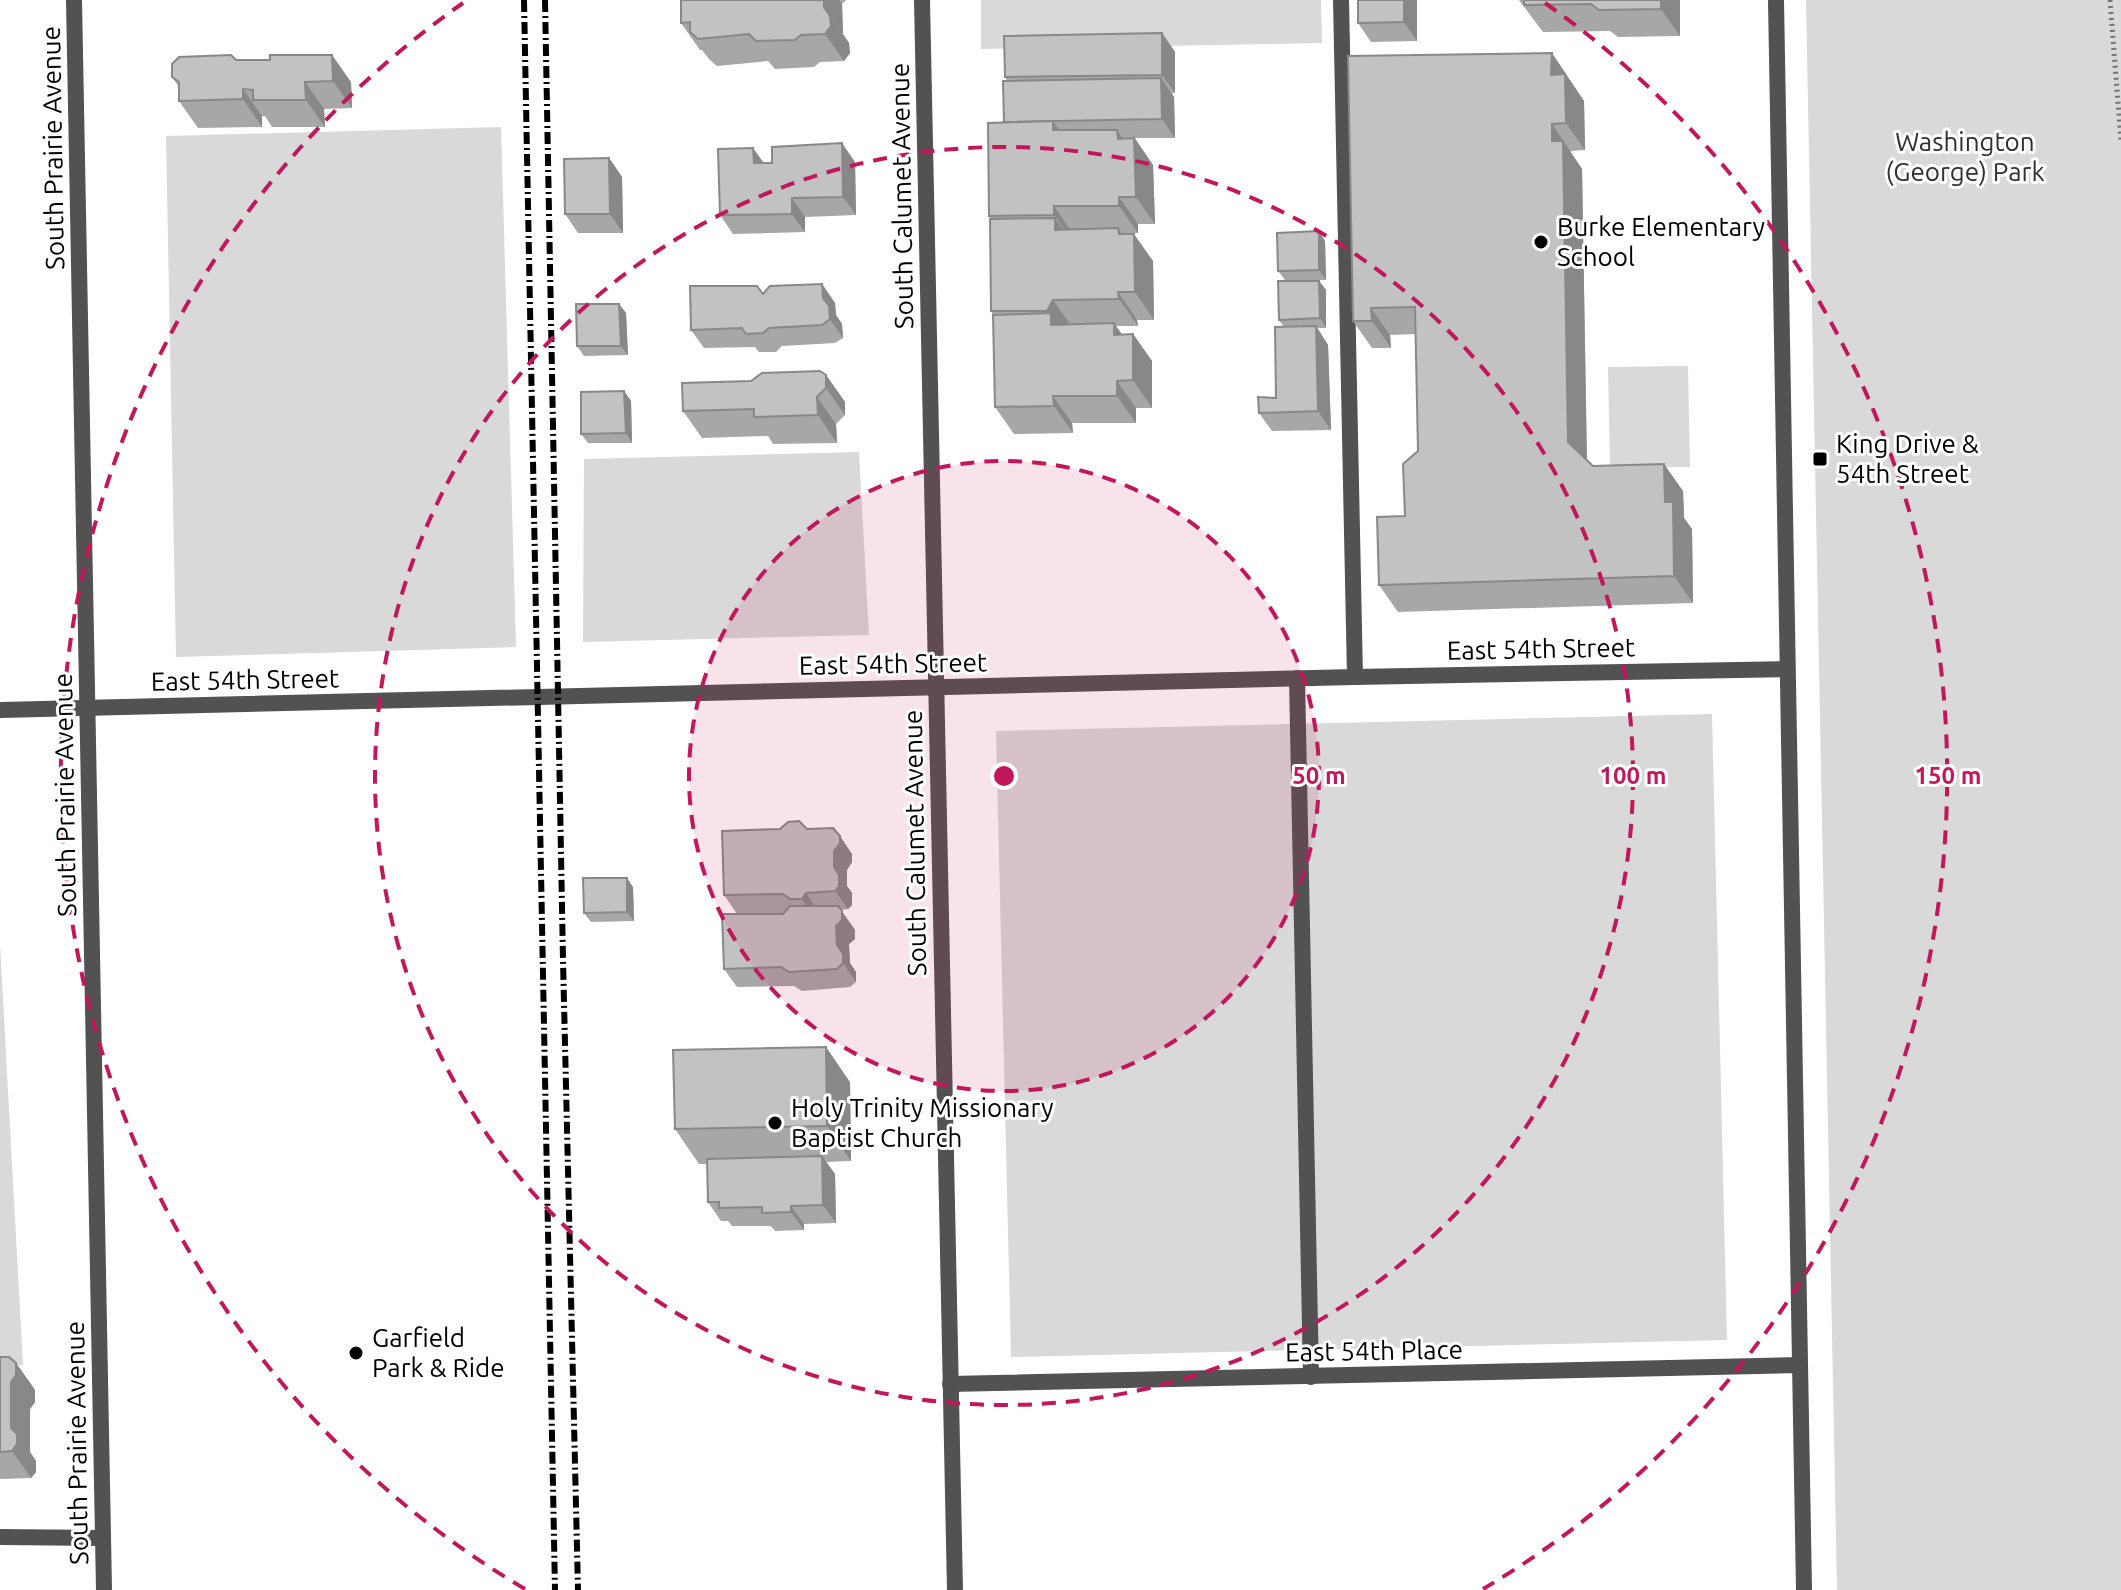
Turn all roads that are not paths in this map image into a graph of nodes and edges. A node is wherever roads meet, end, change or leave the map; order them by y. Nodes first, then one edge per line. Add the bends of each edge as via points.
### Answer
1 (74, 0) edge
2 (922, 0) edge
3 (1341, 0) edge
4 (1776, 0) edge
5 (1787, 669) junction
6 (1355, 677) junction
7 (1297, 678) junction
8 (936, 687) junction
9 (88, 707) junction
10 (0, 710) edge
11 (1800, 1365) junction
12 (1311, 1377) junction
13 (950, 1384) junction
14 (0, 1537) edge
15 (103, 1538) junction
16 (104, 1590) edge
17 (955, 1590) edge
18 (1804, 1590) edge

1 - 9 street, South Prairie Avenue
2 - 8 street, South Calumet Avenue
3 - 6 street
4 - 5 street
5 - 6 street, East 54th Street
5 - 11 street
6 - 7 street, East 54th Street
7 - 8 street, East 54th Street
7 - 12 street
8 - 9 street, East 54th Street
8 - 13 street, South Calumet Avenue
9 - 10 street, East 54th Street
9 - 15 street, South Prairie Avenue
11 - 12 street, East 54th Place
11 - 18 street
12 - 13 street, East 54th Place
13 - 17 street, South Calumet Avenue
14 - 15 street
15 - 16 street, South Prairie Avenue

